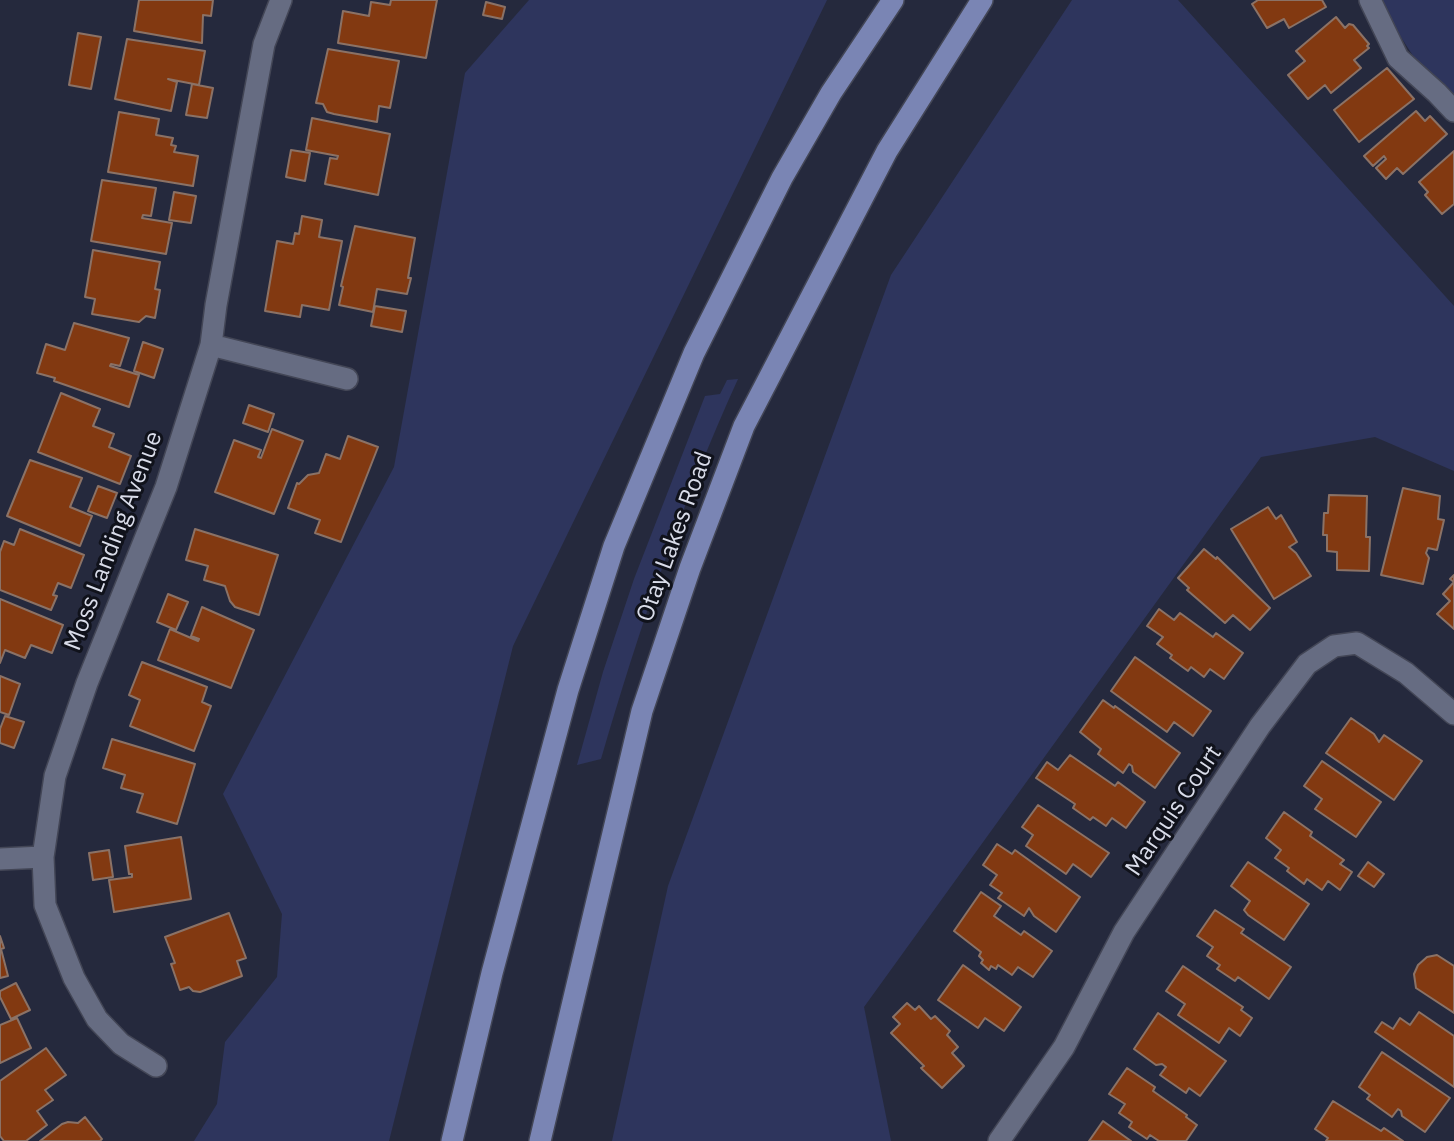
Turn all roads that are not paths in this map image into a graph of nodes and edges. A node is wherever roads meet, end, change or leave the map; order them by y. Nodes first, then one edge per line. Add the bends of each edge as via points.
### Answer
1 (282, 0) edge
2 (893, 0) edge
3 (982, 0) edge
4 (1370, 0) edge
5 (1454, 111) edge
6 (211, 345) junction
7 (346, 379) dead end
8 (1454, 714) edge
9 (43, 857) junction
10 (0, 859) edge
11 (156, 1066) dead end
12 (452, 1141) edge
13 (540, 1141) edge
14 (999, 1141) edge

1 - 6 street, Moss Landing Avenue via 264,44
2 - 12 main road, Otay Lakes Road via 782,178 694,353 614,546 568,690
3 - 13 main road, Otay Lakes Road via 887,150 744,426 642,711
4 - 5 street via 1398,58
6 - 7 street
6 - 9 street, Moss Landing Avenue via 166,487 67,739 55,776
8 - 14 street, Marquis Court via 1406,673 1357,643 1334,646 1307,664 1260,726 1124,932 1063,1046
9 - 10 street
9 - 11 street, Moss Landing Avenue via 45,905 74,978 97,1019 121,1044

